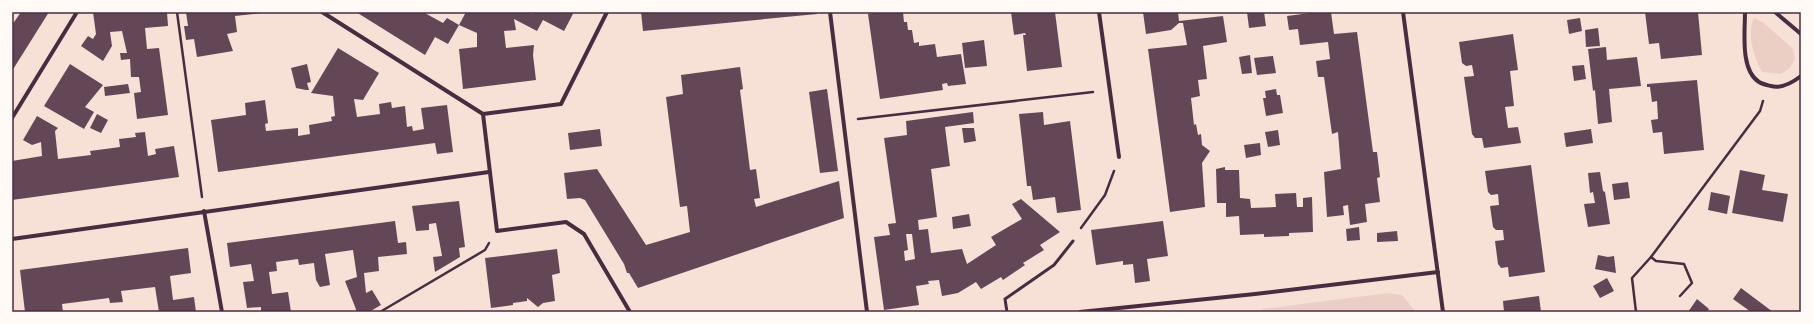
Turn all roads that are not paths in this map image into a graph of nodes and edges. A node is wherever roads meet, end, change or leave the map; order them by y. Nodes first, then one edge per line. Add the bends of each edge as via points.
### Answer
1 (77, 12) edge
2 (322, 12) edge
3 (607, 12) edge
4 (830, 12) edge
5 (1099, 12) edge
6 (1402, 12) edge
7 (1745, 12) edge
8 (1775, 12) edge
9 (1801, 34) edge
10 (1801, 76) edge
11 (483, 114) junction
12 (12, 118) edge
13 (1119, 157) road end
14 (489, 172) junction
15 (204, 211) junction
16 (12, 239) edge
17 (1072, 241) road end
18 (1438, 272) junction
19 (222, 312) edge
20 (630, 312) edge
21 (867, 312) edge
22 (1007, 312) edge
23 (1080, 312) edge
24 (1443, 312) edge

1 - 12 street
2 - 11 street
3 - 11 street via 561,104
4 - 21 street
5 - 13 street
6 - 18 street
7 - 10 street via 1748,70 1759,82 1777,88 1794,82
8 - 9 street
11 - 14 street
14 - 15 street
14 - 20 street via 497,231 566,222 584,234
15 - 16 street
15 - 19 street
17 - 22 lane via 1054,265 1005,299
18 - 23 street
18 - 24 street

